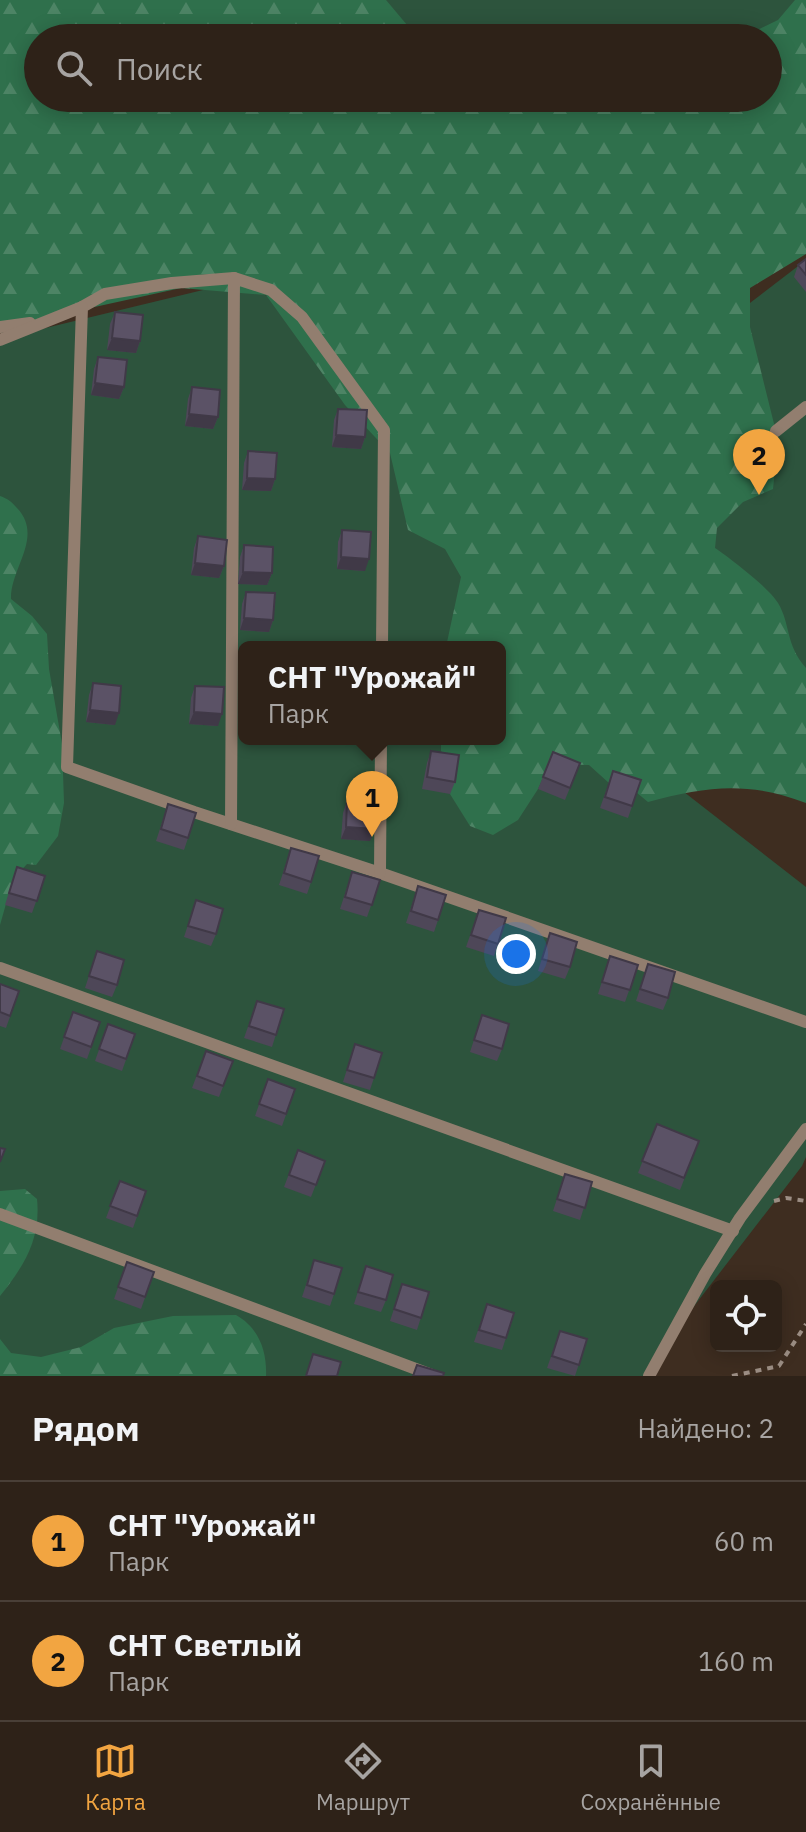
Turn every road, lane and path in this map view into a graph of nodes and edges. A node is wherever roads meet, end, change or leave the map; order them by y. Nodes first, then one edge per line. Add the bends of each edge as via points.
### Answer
1 (234, 278) junction
2 (82, 307) junction
3 (0, 327) edge
4 (0, 340) edge
5 (806, 407) edge
6 (776, 431) dead end
7 (382, 641) edge
8 (381, 745) edge
9 (231, 824) junction
10 (380, 873) junction
11 (0, 968) edge
12 (806, 1022) edge
13 (806, 1129) edge
14 (806, 1201) edge
15 (748, 1208) junction
16 (0, 1214) edge
17 (733, 1231) junction
18 (806, 1324) edge
19 (435, 1376) edge
20 (649, 1376) edge
21 (732, 1376) edge

1 - 2 lane via 105,294
1 - 7 lane via 271,290 302,317 384,430
1 - 9 lane
2 - 3 lane
2 - 4 lane
2 - 9 lane via 67,767
5 - 6 lane
8 - 10 lane
9 - 10 lane
10 - 12 lane
11 - 17 lane
13 - 15 lane
14 - 15 path via 786,1198
15 - 17 lane
16 - 19 lane
17 - 20 lane
18 - 21 path via 779,1366

